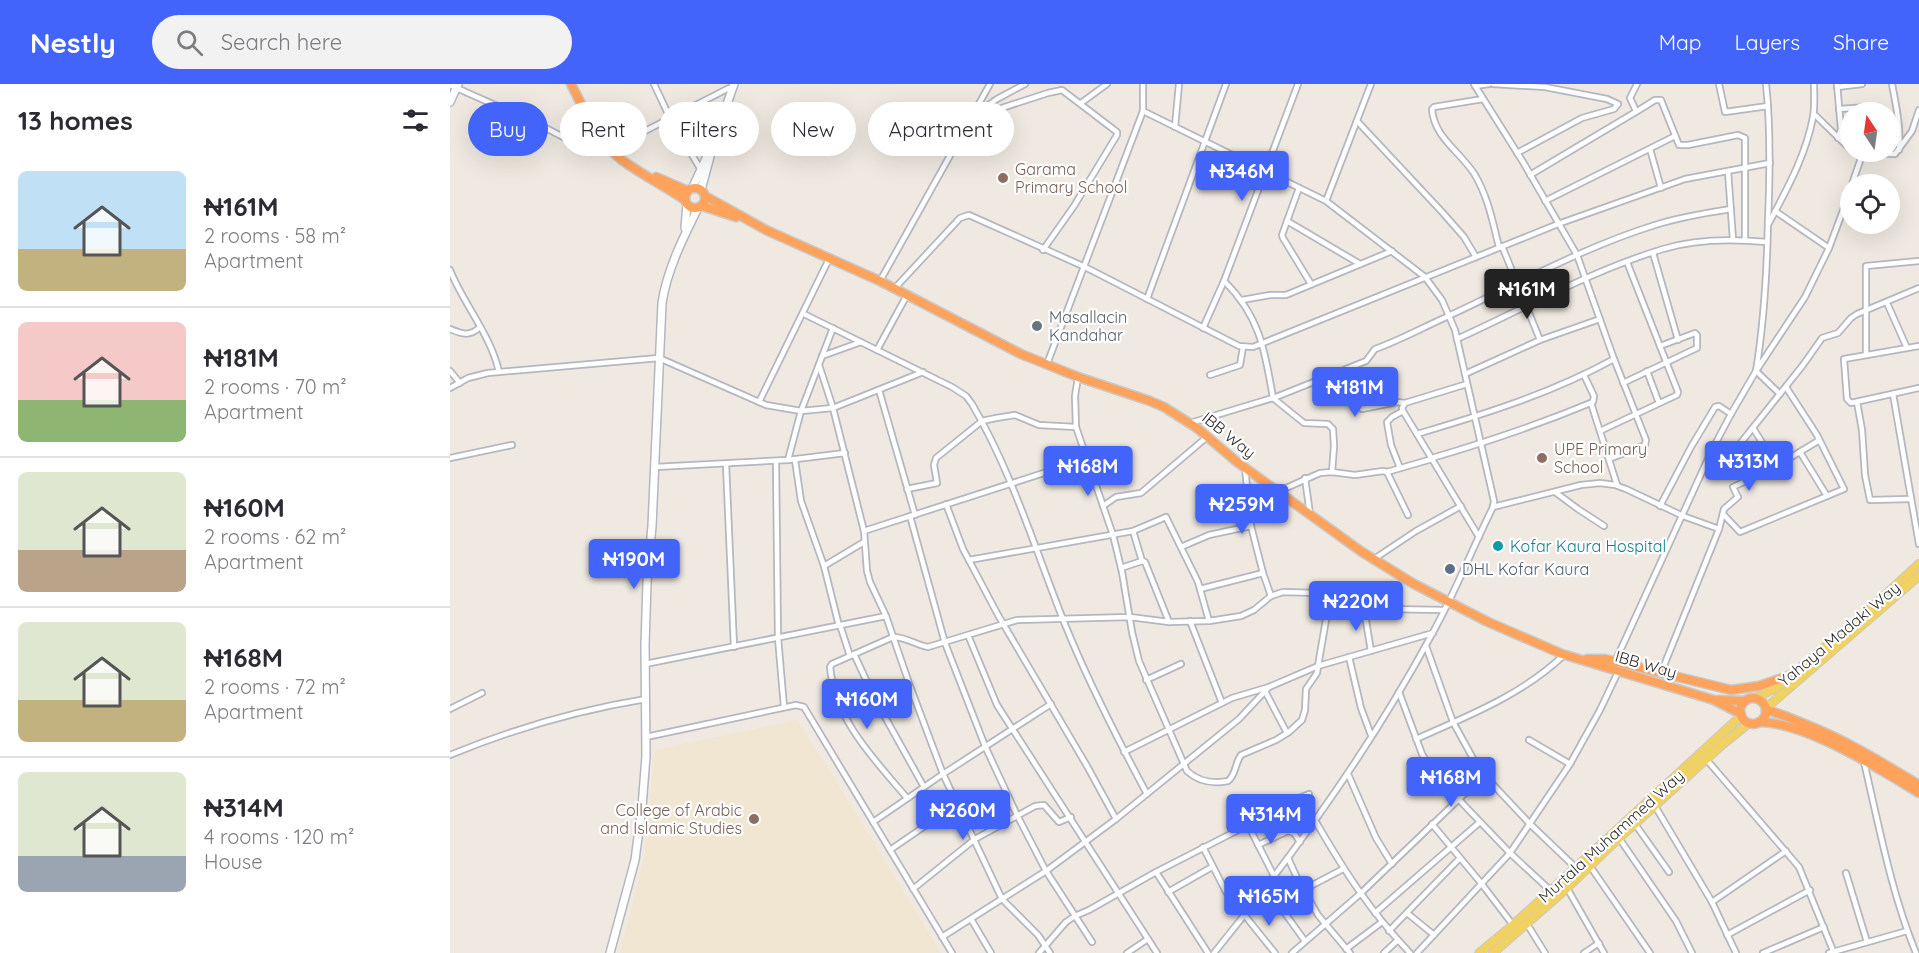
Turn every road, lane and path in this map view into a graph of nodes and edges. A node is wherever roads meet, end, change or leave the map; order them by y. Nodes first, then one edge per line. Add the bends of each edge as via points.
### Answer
1 (571, 84) edge
2 (654, 84) edge
3 (990, 84) edge
4 (1025, 84) edge
5 (1107, 84) edge
6 (1143, 84) edge
7 (1179, 84) edge
8 (1226, 84) edge
9 (1298, 84) edge
10 (1371, 84) edge
11 (1491, 84) edge
12 (1518, 84) edge
13 (1637, 84) edge
14 (1719, 84) edge
15 (1766, 84) edge
16 (1814, 84) edge
17 (1862, 84) edge
18 (1892, 84) edge
19 (731, 85) edge
20 (1475, 85) edge
21 (455, 86) edge
22 (1837, 86) edge
23 (1483, 99) junction
24 (450, 102) edge
25 (580, 102) edge
26 (662, 102) edge
27 (700, 102) edge
28 (726, 102) edge
29 (980, 102) edge
30 (993, 102) edge
31 (1896, 102) edge
32 (1081, 103) junction
33 (1014, 104) edge
34 (1768, 106) junction
35 (1635, 109) junction
36 (1839, 109) joint
37 (1919, 110) edge
38 (1143, 111) junction
39 (1814, 114) junction
40 (1357, 121) junction
41 (1175, 127) junction
42 (560, 135) edge
43 (1675, 136) junction
44 (1838, 138) joint
45 (1204, 141) junction
46 (1650, 149) junction
47 (1900, 149) edge
48 (1517, 153) junction
49 (618, 156) edge
50 (693, 156) edge
51 (707, 156) edge
52 (711, 156) edge
53 (950, 156) edge
54 (1770, 163) junction
55 (1745, 168) junction
56 (701, 170) junction
57 (1265, 171) junction
58 (1728, 171) junction
59 (1530, 175) junction
60 (1299, 188) junction
61 (1661, 188) junction
62 (703, 193) junction
63 (688, 196) junction
64 (1326, 201) junction
65 (1545, 201) junction
66 (700, 207) junction
67 (1731, 209) junction
68 (1775, 211) junction
69 (1840, 219) edge
70 (748, 220) junction
71 (1287, 221) junction
72 (1558, 224) junction
73 (1768, 225) junction
74 (684, 236) junction
75 (1733, 240) junction
76 (1745, 240) junction
77 (1767, 242) junction
78 (1501, 247) junction
79 (1829, 248) junction
80 (1043, 250) junction
81 (1392, 251) junction
82 (1653, 253) junction
83 (1577, 255) junction
84 (1476, 256) junction
85 (830, 259) junction
86 (1919, 261) edge
87 (1627, 262) junction
88 (1361, 264) junction
89 (1085, 267) junction
90 (451, 273) edge
91 (1425, 277) junction
92 (1586, 279) junction
93 (880, 281) junction
94 (1224, 281) junction
95 (1311, 284) junction
96 (1518, 284) junction
97 (894, 288) junction
98 (1918, 290) edge
99 (907, 295) junction
100 (1148, 299) junction
101 (1242, 300) junction
102 (1887, 303) junction
103 (1527, 307) junction
104 (1866, 310) junction
105 (804, 314) junction
106 (1449, 316) junction
107 (1600, 320) junction
108 (480, 327) junction
109 (833, 328) junction
110 (1203, 328) junction
111 (450, 329) edge
112 (1457, 339) junction
113 (1540, 340) junction
114 (1678, 340) junction
115 (861, 342) junction
116 (1263, 343) junction
117 (1660, 346) junction
118 (1919, 346) edge
119 (1243, 347) junction
120 (1907, 348) junction
121 (877, 350) junction
122 (1866, 355) junction
123 (822, 356) junction
124 (659, 358) junction
125 (1614, 359) junction
126 (1666, 362) junction
127 (1047, 364) junction
128 (819, 365) junction
129 (1346, 369) junction
130 (450, 371) edge
131 (1647, 371) junction
132 (1756, 371) junction
133 (499, 372) junction
134 (923, 372) junction
135 (1465, 374) junction
136 (1210, 375) dead end
137 (1584, 375) junction
138 (1078, 377) junction
139 (460, 382) junction
140 (1623, 382) junction
141 (1467, 384) junction
142 (1786, 387) junction
143 (450, 388) edge
144 (1919, 388) edge
145 (879, 390) junction
146 (1780, 394) junction
147 (1893, 394) junction
148 (1273, 398) junction
149 (759, 402) junction
150 (1857, 402) junction
151 (1405, 403) junction
152 (1591, 403) junction
153 (1659, 403) junction
154 (832, 408) junction
155 (801, 411) junction
156 (1403, 411) junction
157 (1635, 414) junction
158 (1731, 414) junction
159 (1475, 417) junction
160 (982, 421) junction
161 (1190, 423) junction
162 (1076, 427) junction
163 (1753, 428) junction
164 (1600, 431) junction
165 (1417, 434) junction
166 (1207, 437) junction
167 (1818, 438) junction
168 (1481, 444) junction
169 (512, 445) dead end
170 (1712, 450) junction
171 (1800, 452) junction
172 (845, 453) junction
173 (450, 458) edge
174 (1432, 458) junction
175 (1087, 459) junction
176 (1609, 459) junction
177 (788, 460) junction
178 (795, 460) junction
179 (776, 461) junction
180 (726, 464) junction
181 (655, 467) junction
182 (1245, 468) junction
183 (1400, 468) junction
184 (1773, 468) junction
185 (1332, 472) junction
186 (1387, 472) junction
187 (1305, 478) junction
188 (1011, 483) junction
189 (1617, 485) junction
190 (907, 489) junction
191 (1277, 492) junction
192 (1555, 492) junction
193 (1827, 496) junction
194 (1910, 499) junction
195 (946, 504) junction
196 (1103, 506) junction
197 (1461, 506) junction
198 (1660, 506) junction
199 (1493, 507) junction
200 (1408, 514) dead end
201 (1723, 514) junction
202 (913, 515) junction
203 (1311, 516) junction
204 (1683, 516) junction
205 (1604, 525) dead end
206 (1251, 526) junction
207 (1719, 529) junction
208 (864, 531) junction
209 (1133, 531) junction
210 (1113, 535) junction
211 (1479, 537) junction
212 (864, 542) junction
213 (1919, 544) edge
214 (1181, 547) junction
215 (1037, 548) junction
216 (1374, 559) junction
217 (969, 560) junction
218 (1142, 561) junction
219 (1919, 564) edge
220 (824, 566) junction
221 (1121, 568) junction
222 (1263, 573) junction
223 (1919, 576) edge
224 (1200, 589) junction
225 (1272, 596) junction
226 (1448, 601) junction
227 (1882, 604) junction
228 (1328, 608) junction
229 (1364, 609) junction
230 (1444, 610) junction
231 (1872, 613) junction
232 (886, 616) junction
233 (1131, 617) junction
234 (1064, 620) junction
235 (1190, 621) junction
236 (1209, 621) junction
237 (1169, 622) junction
238 (1003, 624) junction
239 (840, 626) junction
240 (1433, 633) junction
241 (968, 635) junction
242 (893, 637) junction
243 (778, 638) junction
244 (945, 643) junction
245 (734, 646) junction
246 (1426, 646) junction
247 (1371, 651) junction
248 (852, 655) junction
249 (1564, 655) junction
250 (1349, 657) junction
251 (1577, 659) junction
252 (1615, 662) junction
253 (645, 664) junction
254 (1181, 664) dead end
255 (1318, 666) junction
256 (1618, 672) junction
257 (1661, 673) junction
258 (1791, 675) junction
259 (1146, 680) junction
260 (1267, 689) junction
261 (1399, 692) junction
262 (482, 693) dead end
263 (1756, 698) junction
264 (646, 699) junction
265 (1714, 700) junction
266 (1744, 702) junction
267 (1222, 703) junction
268 (1051, 704) junction
269 (784, 707) junction
270 (450, 709) edge
271 (1766, 709) junction
272 (1741, 715) junction
273 (1453, 722) junction
274 (1759, 722) junction
275 (1749, 723) junction
276 (1013, 729) junction
277 (1168, 731) junction
278 (1287, 733) junction
279 (1372, 736) junction
280 (646, 737) junction
281 (1416, 739) junction
282 (1529, 740) dead end
283 (985, 746) junction
284 (1124, 752) junction
285 (450, 755) edge
286 (1706, 759) junction
287 (1864, 761) junction
288 (1183, 765) junction
289 (1570, 765) junction
290 (1886, 769) junction
291 (943, 774) junction
292 (1348, 774) junction
293 (1484, 775) junction
294 (924, 787) junction
295 (1916, 787) edge
296 (1147, 794) junction
297 (1309, 794) dead end
298 (907, 798) junction
299 (1459, 800) junction
300 (957, 804) junction
301 (1655, 806) junction
302 (1017, 815) junction
303 (1071, 817) junction
304 (1116, 819) junction
305 (873, 822) junction
306 (1316, 822) junction
307 (1480, 822) junction
308 (1432, 824) junction
309 (1530, 824) junction
310 (1635, 824) junction
311 (1248, 825) junction
312 (1619, 838) junction
313 (975, 839) junction
314 (1086, 841) junction
315 (1300, 842) junction
316 (1258, 845) junction
317 (1451, 846) junction
318 (1203, 847) junction
319 (890, 850) junction
320 (1786, 851) junction
321 (1510, 853) junction
322 (1288, 858) junction
323 (1460, 858) junction
324 (1392, 864) junction
325 (1590, 866) junction
326 (1212, 867) junction
327 (1576, 868) junction
328 (1343, 869) junction
329 (1046, 871) junction
330 (1156, 872) junction
331 (1669, 872) dead end
332 (1846, 873) dead end
333 (1274, 876) junction
334 (1481, 883) junction
335 (1564, 885) junction
336 (1266, 887) junction
337 (913, 889) junction
338 (1303, 890) junction
339 (1810, 890) junction
340 (1551, 891) junction
341 (1119, 892) junction
342 (1168, 892) junction
343 (1360, 894) junction
344 (1002, 899) junction
345 (1712, 902) junction
346 (1375, 913) junction
347 (1407, 913) junction
348 (1245, 915) junction
349 (1075, 916) junction
350 (971, 919) junction
351 (1382, 922) junction
352 (1325, 924) junction
353 (1527, 924) junction
354 (1513, 926) junction
355 (1824, 927) junction
356 (1906, 930) junction
357 (1389, 931) junction
358 (1434, 935) junction
359 (1727, 935) junction
360 (942, 937) junction
361 (1148, 939) junction
362 (1398, 940) junction
363 (1305, 941) junction
364 (1092, 942) dead end
365 (1867, 942) junction
366 (1599, 943) junction
367 (1046, 947) junction
368 (1503, 950) edge
369 (1347, 951) edge
370 (1832, 952) edge
371 (610, 953) edge
372 (952, 953) edge
373 (991, 953) edge
374 (1040, 953) edge
375 (1050, 953) edge
376 (1127, 953) edge
377 (1157, 953) edge
378 (1208, 953) edge
379 (1214, 953) edge
380 (1275, 953) edge
381 (1292, 953) edge
382 (1384, 953) edge
383 (1410, 953) edge
384 (1417, 953) edge
385 (1479, 953) edge
386 (1493, 953) edge
387 (1545, 953) edge
388 (1584, 953) edge
389 (1604, 953) edge
390 (1650, 953) edge
391 (1692, 953) edge
392 (1736, 953) edge
393 (1764, 953) edge
394 (1916, 953) edge

1 - 25 highway
2 - 26 street
3 - 29 street
4 - 30 street
5 - 32 street
6 - 38 street
7 - 41 street
8 - 45 street
9 - 57 street
10 - 40 street
11 - 12 street
11 - 20 street
12 - 48 street via 1584,94 1618,104 1614,109 1582,118
13 - 35 street via 1630,95
14 - 34 street via 1725,112
15 - 34 street
16 - 39 street
17 - 22 street
18 - 31 street
19 - 27 street
19 - 28 street
20 - 23 street
21 - 24 street
21 - 42 street
22 - 36 street
23 - 48 street
23 - 78 street via 1434,107 1432,114 1438,131 1476,176
32 - 33 street via 1056,90
32 - 80 street via 1117,135
34 - 54 street
35 - 43 street via 1661,100
35 - 59 street
36 - 44 street
37 - 47 street
38 - 41 street
38 - 89 street
39 - 44 street
39 - 68 street via 1808,139
40 - 64 street
40 - 84 street via 1443,213
41 - 45 street
43 - 46 street
43 - 55 street via 1682,146 1743,135
45 - 57 street
45 - 100 street
46 - 61 street
46 - 65 street
48 - 59 street
49 - 63 highway
50 - 56 street
51 - 56 street
52 - 62 street
53 - 93 street
54 - 55 street
54 - 73 street
55 - 58 street
55 - 76 street
56 - 63 street
57 - 60 street
57 - 94 street
58 - 61 street
58 - 67 street
59 - 65 street
60 - 64 street
60 - 71 street
61 - 72 street
62 - 63 highway
62 - 66 highway via 705,200
62 - 70 highway
63 - 66 highway via 690,207
63 - 74 street
64 - 81 street
65 - 72 street
66 - 70 highway
66 - 74 street
67 - 75 street
67 - 83 street via 1655,225
68 - 73 street
68 - 79 street
69 - 79 street
70 - 85 highway, IBB Way
71 - 88 street
71 - 95 street via 1283,238
72 - 78 street
72 - 83 street
73 - 77 street
74 - 124 street via 664,288
75 - 76 street
75 - 82 street
76 - 77 street
77 - 132 street
78 - 84 street
78 - 96 street
79 - 132 street via 1804,297
80 - 89 street
80 - 97 street via 964,215
81 - 88 street
81 - 91 street
82 - 87 street
82 - 114 street
83 - 92 street
83 - 96 street
84 - 91 street
85 - 93 highway, IBB Way
85 - 105 street
86 - 104 street via 1866,266
87 - 92 street
87 - 117 street
88 - 95 street
89 - 100 street
89 - 127 street
90 - 108 street
91 - 106 street
91 - 116 street
92 - 103 street
92 - 107 street
93 - 97 highway, IBB Way
94 - 101 street
94 - 110 street
95 - 101 street via 1286,295
96 - 103 street
96 - 106 street
97 - 99 highway, IBB Way
98 - 102 street
99 - 121 street
99 - 127 highway, IBB Way
100 - 110 street
101 - 116 street
102 - 104 street
102 - 120 street
103 - 112 street
103 - 113 street
104 - 122 street
104 - 142 street via 1851,318 1838,333 1822,338
105 - 109 street
105 - 149 street
106 - 112 street
106 - 129 street via 1375,349 1366,361
107 - 113 street
107 - 125 street
108 - 111 street via 470,334
108 - 133 street
109 - 115 street
109 - 123 street
110 - 119 street
112 - 135 street
113 - 135 street
114 - 117 street
114 - 126 street via 1696,334 1698,347
115 - 121 street
115 - 123 street
116 - 119 street
116 - 148 street
117 - 126 street
118 - 120 street
119 - 136 street via 1240,365
120 - 122 street
121 - 134 street
122 - 150 street via 1844,359 1847,399
123 - 128 street
124 - 133 street
124 - 149 street
124 - 181 street
125 - 137 street
125 - 140 street
126 - 131 street
126 - 153 street via 1678,392
127 - 138 highway, IBB Way
128 - 154 street
128 - 155 street
129 - 148 street
129 - 151 street via 1362,410
130 - 139 street
131 - 140 street
131 - 153 street
132 - 146 street
132 - 158 street
133 - 139 street
134 - 145 street
134 - 160 street via 966,396
135 - 141 street
137 - 152 street via 1595,399
137 - 159 street
138 - 161 highway, IBB Way via 1150,400
138 - 162 street
139 - 143 street
140 - 157 street
141 - 151 street
141 - 159 street
142 - 146 street
142 - 167 street
144 - 147 street
145 - 154 street
145 - 190 street
146 - 163 street
147 - 150 street
147 - 194 street
148 - 161 street
148 - 185 street via 1304,423 1331,426
149 - 155 street
150 - 194 street via 1870,500
151 - 156 street
152 - 164 street
152 - 168 street
153 - 157 street
154 - 155 street
154 - 172 street
155 - 177 street
156 - 165 street
156 - 183 street via 1387,423
157 - 164 street
157 - 176 street via 1645,445
158 - 170 street
158 - 198 street via 1715,407
159 - 165 street
159 - 168 street
160 - 162 street via 1015,416 1039,425
160 - 188 street
160 - 190 street via 936,458 937,483
161 - 166 highway, IBB Way
162 - 175 street
163 - 170 street via 1731,455
163 - 184 street
164 - 176 street
165 - 174 street
166 - 182 highway, IBB Way
166 - 196 street via 1141,493 1116,497
167 - 171 street
167 - 193 street via 1843,487
168 - 174 street
168 - 199 street
169 - 173 street
170 - 204 street
171 - 184 street
171 - 193 street
172 - 178 street
172 - 208 street
174 - 183 street
174 - 197 street
175 - 188 street
175 - 196 street
176 - 189 street
177 - 178 street
177 - 179 street
178 - 220 street via 801,501
179 - 180 street
179 - 243 street
180 - 181 street
180 - 245 street
181 - 253 street via 646,582
182 - 191 highway, IBB Way
182 - 206 street
183 - 186 street
184 - 201 street via 1734,485 1738,496
185 - 186 street
185 - 187 street
186 - 200 street
187 - 191 street
187 - 203 street
188 - 195 street
188 - 215 street
189 - 192 street via 1590,484
189 - 198 street
190 - 202 street
191 - 203 highway, IBB Way
192 - 199 street
192 - 205 street
193 - 201 street via 1740,532
194 - 213 street
195 - 202 street
195 - 217 street
196 - 210 street
197 - 211 street
197 - 216 street
198 - 204 street
199 - 211 street
201 - 207 street
202 - 208 street
202 - 244 street
203 - 216 highway, IBB Way
204 - 207 street
204 - 252 street
206 - 214 street via 1209,535
206 - 222 street
207 - 257 street
208 - 212 street
209 - 210 street
209 - 214 street via 1166,517
209 - 218 street
210 - 215 street
210 - 221 street
211 - 226 street
212 - 220 street
212 - 232 street via 867,572
214 - 224 street
215 - 217 street
215 - 234 street
216 - 226 highway, IBB Way
217 - 238 street
218 - 221 street
218 - 237 street
219 - 227 main road, Yahaya Madaki Way
220 - 239 street
221 - 233 street
222 - 224 street
222 - 225 street
223 - 227 main road, Yahaya Madaki Way
224 - 236 street
225 - 228 street via 1283,592 1317,593 1328,602
225 - 236 street via 1241,616
226 - 230 street
226 - 249 highway, IBB Way
227 - 231 main road, Yahaya Madaki Way
228 - 229 street
228 - 255 street
229 - 230 street
229 - 247 street
230 - 240 street
231 - 258 main road, Yahaya Madaki Way
231 - 271 main road, Yahaya Madaki Way
232 - 239 street
232 - 242 street
233 - 234 street
233 - 237 street
233 - 259 street
234 - 238 street via 1017,620
234 - 284 street
235 - 236 street
235 - 237 street
235 - 267 street
238 - 241 street
238 - 268 street
239 - 243 street
239 - 248 street
240 - 246 street
240 - 247 street
241 - 244 street
241 - 276 street via 989,687
242 - 244 street via 928,647
242 - 248 street
242 - 291 street
243 - 245 street
243 - 269 street
244 - 283 street
245 - 253 street
246 - 261 street
246 - 273 street
247 - 250 street
248 - 294 street
248 - 298 street via 830,667 834,694 843,716
249 - 251 highway, IBB Way
249 - 273 street via 1518,691
250 - 255 street
250 - 279 street
251 - 252 highway
251 - 256 highway, IBB Way
252 - 257 highway
253 - 264 street
254 - 259 street
255 - 260 street
255 - 278 street via 1306,689 1302,720
256 - 265 highway, IBB Way
256 - 289 street
257 - 258 highway via 1731,690
258 - 263 main road, Yahaya Madaki Way
259 - 277 street
260 - 267 street
260 - 278 street
260 - 288 street via 1239,719
261 - 279 street
261 - 281 street
262 - 270 street
263 - 266 highway
263 - 271 highway
264 - 280 street
264 - 285 street via 550,720
265 - 266 highway, IBB Way
265 - 272 highway, IBB Way
266 - 272 highway
267 - 277 street
268 - 276 street
268 - 304 street
269 - 280 street
269 - 305 street via 804,707
271 - 274 highway
271 - 290 highway via 1857,748
272 - 275 highway
272 - 327 main road, Murtala Muhammed Way
273 - 281 street
273 - 293 street
274 - 275 highway
274 - 287 highway via 1780,724 1813,736
275 - 286 main road, Murtala Muhammed Way
276 - 283 street
276 - 303 street
277 - 284 street
277 - 288 street
278 - 288 street via 1241,755 1228,782 1199,779
279 - 292 street
280 - 371 street via 635,860
281 - 299 street via 1428,764
282 - 289 street
283 - 291 street
283 - 302 street
284 - 296 street
286 - 301 main road, Murtala Muhammed Way
286 - 320 street
287 - 290 highway
287 - 356 street
288 - 296 street
289 - 309 street
290 - 295 highway
291 - 294 street
291 - 300 street
292 - 306 street
292 - 324 street via 1379,845
293 - 299 street
293 - 309 street
294 - 298 street
296 - 304 street
297 - 311 street via 1251,816
298 - 305 street
299 - 307 street
299 - 308 street
300 - 313 street
300 - 319 street
301 - 310 main road, Murtala Muhammed Way
301 - 345 street
302 - 303 street via 1044,805 1059,822
302 - 313 street
302 - 329 street
303 - 314 street
304 - 314 street
305 - 319 street
306 - 315 street
306 - 328 street
307 - 317 street
307 - 321 street
308 - 317 street
308 - 324 street
309 - 321 street
309 - 327 street
310 - 312 main road, Murtala Muhammed Way
310 - 331 street
311 - 316 street
311 - 318 street
312 - 325 main road, Murtala Muhammed Way
312 - 391 street via 1676,921
313 - 337 street
313 - 344 street
314 - 329 street
314 - 341 street
315 - 316 street via 1288,831
315 - 322 street
316 - 333 street
317 - 323 street
317 - 346 street
318 - 326 street
318 - 330 street
319 - 337 street
320 - 339 street via 1800,867
320 - 345 street
321 - 334 street
321 - 340 street
322 - 333 street
322 - 338 street
323 - 334 street
323 - 347 street
324 - 343 street
325 - 335 main road, Murtala Muhammed Way
325 - 390 street
326 - 342 street
326 - 348 street
327 - 335 main road, Murtala Muhammed Way
328 - 338 street
328 - 343 street
329 - 344 street
329 - 349 street
330 - 341 street
330 - 342 street
332 - 365 street
333 - 336 street
334 - 354 street
334 - 358 street
335 - 340 main road, Murtala Muhammed Way
335 - 353 main road, Murtala Muhammed Way
335 - 366 street
336 - 348 street
336 - 363 street
337 - 360 street
338 - 352 street
339 - 355 street
339 - 359 street
340 - 354 main road, Murtala Muhammed Way
341 - 349 street
341 - 361 street
342 - 378 street
343 - 346 street
343 - 352 street
344 - 350 street
344 - 367 street
345 - 359 street
346 - 351 street
347 - 357 street
347 - 358 street
348 - 379 street
348 - 380 street
349 - 364 street
349 - 367 street
350 - 360 street
350 - 373 street
351 - 357 street
351 - 369 street
352 - 363 street
352 - 369 street
353 - 368 main road, Murtala Muhammed Way
353 - 387 street
354 - 385 main road, Murtala Muhammed Way
355 - 370 street
355 - 393 street
356 - 365 street
356 - 394 street
357 - 362 street
358 - 384 street
359 - 392 street
360 - 372 street
361 - 376 street
361 - 377 street
362 - 382 street
362 - 383 street
363 - 381 street
365 - 370 street
366 - 388 street
366 - 389 street
367 - 374 street
367 - 375 street
368 - 386 main road, Murtala Muhammed Way

